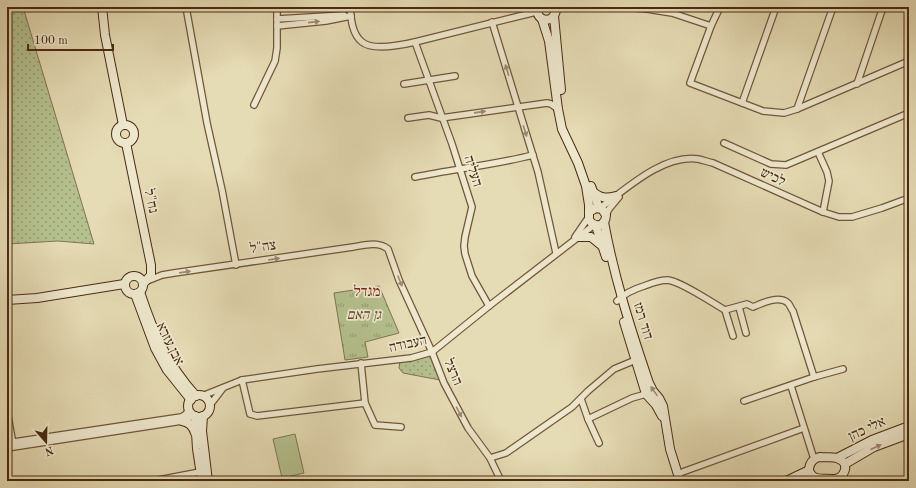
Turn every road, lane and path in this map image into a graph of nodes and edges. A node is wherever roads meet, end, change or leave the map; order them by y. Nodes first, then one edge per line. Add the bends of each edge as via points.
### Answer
1 (96, 7) edge
2 (102, 7) edge
3 (186, 7) edge
4 (277, 7) edge
5 (350, 7) edge
6 (557, 7) edge
7 (624, 7) edge
8 (720, 7) edge
9 (776, 7) edge
10 (832, 7) edge
11 (883, 7) edge
12 (537, 9) edge
13 (351, 16) junction
14 (554, 16) junction
15 (277, 19) junction
16 (542, 19) junction
17 (492, 22) junction
18 (277, 26) junction
19 (711, 26) junction
20 (105, 34) junction
21 (415, 42) junction
22 (909, 61) edge
23 (455, 76) dead end
24 (428, 80) junction
25 (404, 84) dead end
26 (857, 84) junction
27 (742, 103) junction
28 (254, 105) dead end
29 (518, 107) junction
30 (558, 109) junction
31 (796, 109) junction
32 (908, 113) edge
33 (408, 118) dead end
34 (441, 118) junction
35 (909, 120) edge
36 (123, 124) junction
37 (724, 142) dead end
38 (126, 143) junction
39 (818, 152) junction
40 (533, 156) junction
41 (460, 168) junction
42 (415, 177) dead end
43 (631, 185) junction
44 (592, 191) junction
45 (616, 196) junction
46 (909, 198) edge
47 (600, 208) junction
48 (822, 212) junction
49 (589, 215) junction
50 (605, 219) junction
51 (595, 226) junction
52 (579, 237) junction
53 (384, 246) joint
54 (603, 246) junction
55 (563, 248) junction
56 (556, 253) junction
57 (236, 265) junction
58 (124, 284) junction
59 (141, 286) junction
60 (620, 299) junction
61 (7, 300) edge
62 (489, 306) junction
63 (739, 307) junction
64 (725, 310) junction
65 (746, 333) dead end
66 (733, 336) dead end
67 (432, 352) junction
68 (638, 359) junction
69 (361, 363) junction
70 (843, 369) dead end
71 (814, 377) junction
72 (242, 380) junction
73 (224, 386) junction
74 (791, 386) junction
75 (646, 394) junction
76 (196, 397) junction
77 (581, 399) junction
78 (744, 401) dead end
79 (365, 403) junction
80 (210, 405) junction
81 (7, 411) edge
82 (195, 414) junction
83 (588, 419) junction
84 (182, 421) junction
85 (665, 424) junction
86 (909, 426) edge
87 (401, 427) dead end
88 (804, 428) junction
89 (909, 434) edge
90 (196, 435) junction
91 (599, 443) dead end
92 (11, 444) edge
93 (7, 448) edge
94 (490, 458) junction
95 (837, 458) junction
96 (814, 459) junction
97 (845, 464) junction
98 (200, 472) junction
99 (811, 473) junction
100 (678, 478) edge
101 (841, 479) edge
102 (153, 481) edge
103 (202, 481) edge
104 (208, 481) edge
105 (501, 481) edge
106 (786, 481) edge
107 (801, 481) edge

1 - 20 street
2 - 20 street
3 - 57 street
4 - 15 street
5 - 13 street
6 - 14 street
7 - 19 street via 672,13
8 - 19 street
9 - 27 street
10 - 31 street
11 - 26 street
12 - 16 street
12 - 17 street
13 - 15 street
18 -> 13 street
13 - 21 street via 356,36 363,44 377,47
14 - 16 street
14 - 44 street via 566,123
15 - 18 street
16 - 30 street via 549,42
17 - 21 street
29 -> 17 street
18 - 28 street via 275,61
19 - 27 street via 690,83
20 - 36 street
21 - 24 street, העליה
22 - 26 street
23 - 24 street
24 - 25 street
24 - 34 street, העליה
26 - 31 street
27 - 31 street via 773,113
29 - 30 street via 547,103
34 -> 29 street
29 -> 40 street
30 - 49 street via 565,137 586,186
32 - 35 street
32 - 39 street
33 - 34 street via 429,115
34 - 41 street, העליה
36 - 38 street via 118,127 116,135 118,140
36 - 38 street via 131,127 134,132 133,138
37 - 39 street via 761,160 779,165
38 - 59 street, נח"ל via 151,265
39 - 48 street via 829,182
40 - 41 street
40 - 56 street
41 - 42 street
41 - 62 street, העליה via 472,207 464,242 465,254 472,276
43 - 45 street, לכיש
43 - 48 street, לכיש via 662,166 680,160 697,159 720,166
43 - 50 street, לכיש via 609,209
44 - 45 street via 603,198
44 - 47 street
45 - 47 street, לכיש
46 - 48 street, לכיש via 852,217 839,217
47 - 49 street via 593,209
47 - 50 street via 604,211
49 - 51 street via 590,223
49 - 55 street, העבודה via 578,233
50 - 51 street via 599,226
50 - 60 street, דוד רמז
51 - 52 street, העבודה
51 - 54 street, דוד רמז
52 - 54 street via 591,237
52 - 55 street, העבודה
57 -> 53 street, צה"ל via 371,244
53 -> 67 street, הרצל via 388,249 399,280
54 - 60 street, דוד רמז
55 - 56 street, העבודה
56 - 62 street, העבודה
59 -> 57 street, צה"ל via 162,275
58 - 59 street via 127,292
58 - 59 street, נח"ל via 131,276
58 - 61 street via 37,298
59 - 76 street, אבן עזרא via 150,322 171,365
60 - 64 street via 642,286 667,280
60 - 68 street, דוד רמז
62 - 67 street, העבודה
63 - 64 street
63 - 65 street
63 - 71 street via 747,304 752,307 774,300 787,302 793,311
64 - 66 street
67 - 69 street, העבודה via 411,358
67 -> 94 street, הרצל via 444,383 468,428
68 - 75 street, דוד רמז
68 - 77 street via 614,369
85 -> 68 street, דוד רמז via 661,401 651,387
69 - 72 street, העבודה
69 - 79 street
70 - 71 street
71 - 74 street
72 - 73 street, העבודה
72 - 79 street via 250,414 257,416
73 - 76 street, העבודה
73 - 80 street
74 - 78 street
74 - 88 street
75 - 83 street
75 - 85 street, דוד רמז via 656,405
76 - 80 street via 207,399
76 - 82 street via 189,403
77 - 83 street
77 - 94 street via 506,453
79 - 87 street via 375,425
80 - 82 street via 208,412
81 - 92 street
82 - 84 street
82 - 90 street
82 - 92 street
82 - 104 street via 202,431
83 - 91 street
84 - 90 street via 189,423
84 - 92 street
85 - 100 street, דוד רמז
86 - 95 street, אלי כהן via 872,440
88 - 96 street
88 - 100 street
97 -> 89 street, אלי כהן via 874,448
90 - 98 street
92 - 93 street
94 - 105 street, הרצל
95 - 96 street
95 - 97 street
96 - 99 street via 810,464
97 - 101 street via 846,469
98 - 102 street
98 - 103 street
99 - 101 street via 820,479
99 - 106 street
99 - 107 street

